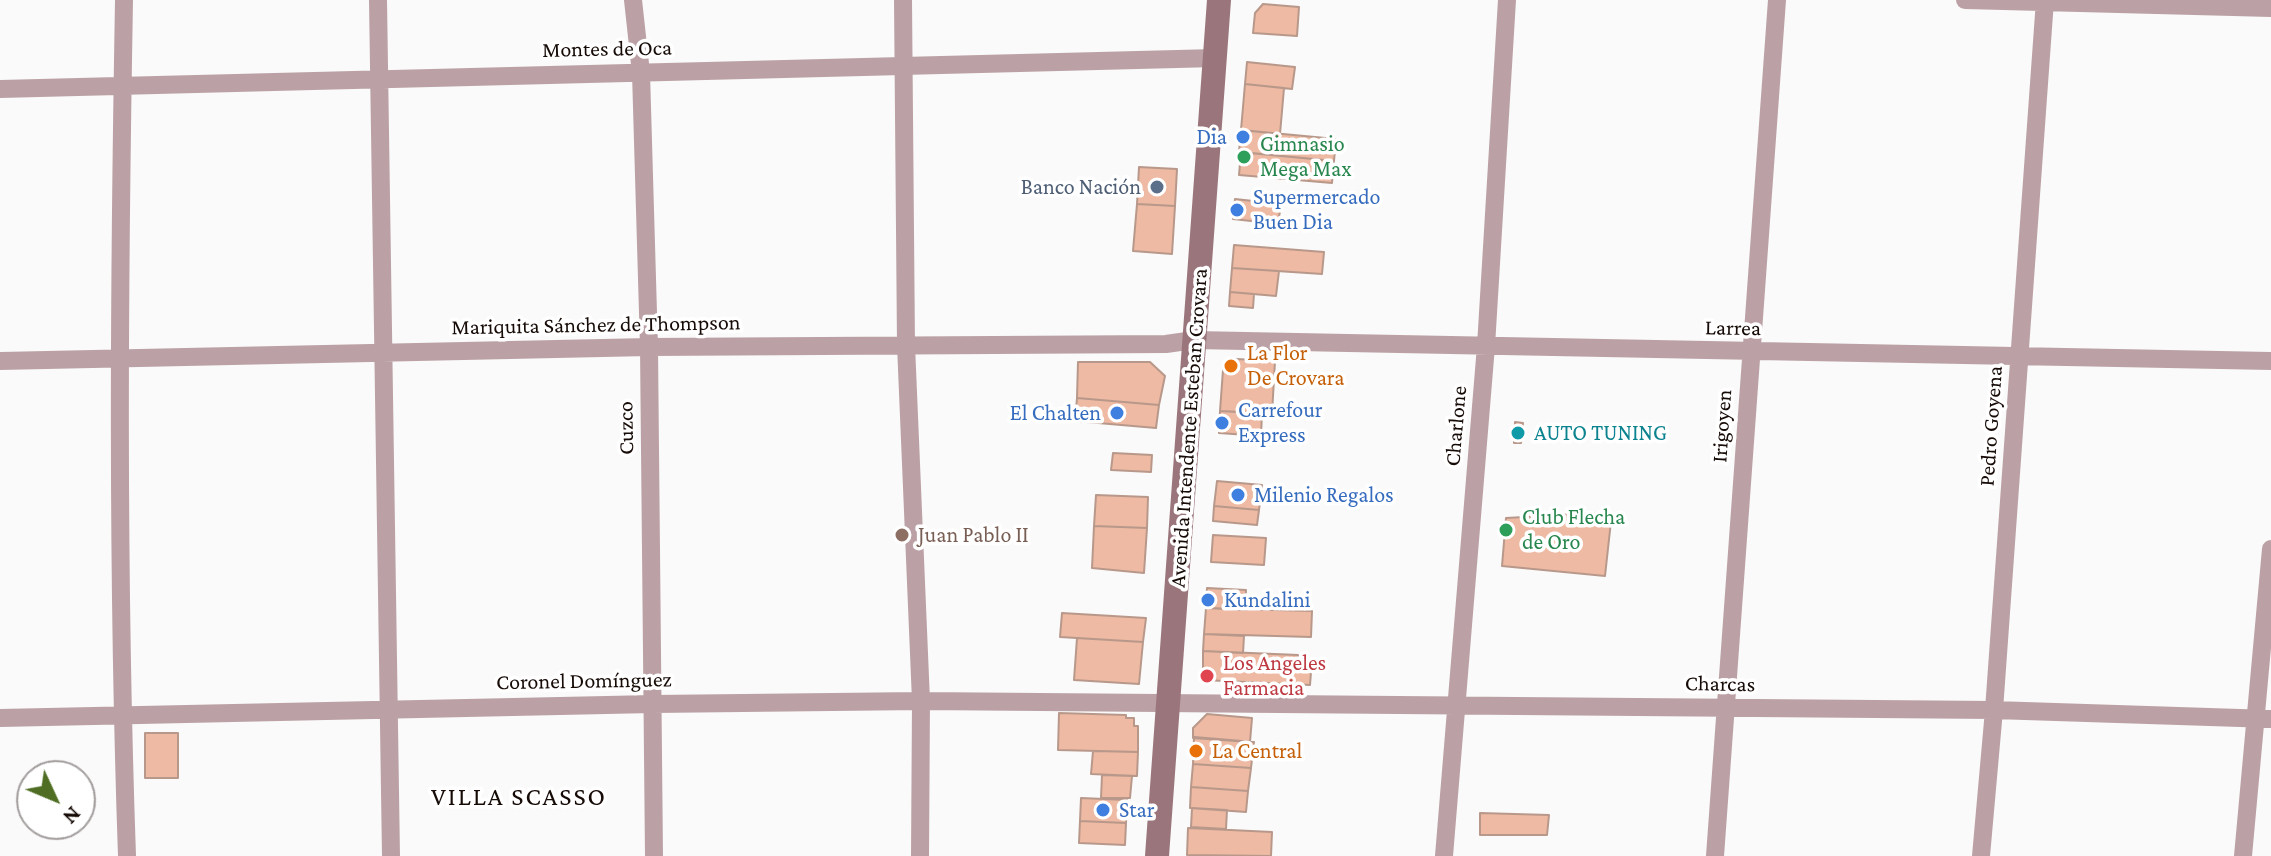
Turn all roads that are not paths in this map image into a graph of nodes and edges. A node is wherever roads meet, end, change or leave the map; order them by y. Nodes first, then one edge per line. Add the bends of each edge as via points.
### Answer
1 (124, 0) edge
2 (378, 0) edge
3 (633, 0) edge
4 (903, 0) edge
5 (1219, 0) edge
6 (1507, 0) edge
7 (1777, 0) edge
8 (1965, 0) edge
9 (2045, 1) edge
10 (2271, 8) edge
11 (1216, 58) junction
12 (904, 65) junction
13 (641, 73) junction
14 (379, 79) junction
15 (123, 87) junction
16 (0, 89) edge
17 (1194, 340) junction
18 (906, 345) junction
19 (1486, 346) junction
20 (649, 347) junction
21 (1752, 352) junction
22 (382, 354) junction
23 (2020, 358) junction
24 (120, 359) junction
25 (0, 361) edge
26 (2271, 361) edge
27 (2271, 549) edge
28 (921, 701) junction
29 (1169, 701) junction
30 (653, 704) junction
31 (1458, 704) junction
32 (1725, 708) junction
33 (387, 710) junction
34 (1994, 710) junction
35 (122, 715) junction
36 (0, 718) edge
37 (2264, 719) edge
38 (127, 856) edge
39 (391, 856) edge
40 (654, 856) edge
41 (920, 856) edge
42 (1157, 856) edge
43 (1444, 856) edge
44 (1715, 856) edge
45 (1981, 856) edge
46 (2243, 856) edge

1 - 15 street
2 - 14 street
3 - 13 street, Cuzco
4 - 12 street
5 - 11 main road, Avenida Intendente Esteban Crovara
6 - 19 street, Charlone
7 - 21 street, Irigoyen
8 - 9 street
9 - 10 street
9 - 23 street, Pedro Goyena
11 - 12 street, Montes de Oca
11 - 17 main road, Avenida Intendente Esteban Crovara
12 - 13 street, Montes de Oca
12 - 18 street
13 - 14 street, Montes de Oca
13 - 20 street, Cuzco
14 - 15 street, Montes de Oca
14 - 22 street
15 - 16 street, Montes de Oca
15 - 24 street
17 - 18 street, Mariquita Sánchez de Thompson
17 - 19 street, Larrea
17 - 29 main road, Avenida Intendente Esteban Crovara
18 - 20 street, Mariquita Sánchez de Thompson
18 - 28 street
19 - 21 street, Larrea
19 - 31 street, Charlone
20 - 22 street, Mariquita Sánchez de Thompson
20 - 30 street, Cuzco
21 - 23 street, Larrea
21 - 32 street, Irigoyen
22 - 24 street, Mariquita Sánchez de Thompson
22 - 33 street
23 - 26 street, Larrea
23 - 34 street, Pedro Goyena
24 - 25 street, Mariquita Sánchez de Thompson
24 - 35 street
27 - 37 street
28 - 29 street, Coronel Domínguez
28 - 30 street, Coronel Domínguez
28 - 41 street
29 - 31 street, Charcas
29 - 42 main road, Avenida Intendente Esteban Crovara
30 - 33 street, Coronel Domínguez
30 - 40 street, Cuzco
31 - 32 street, Charcas
31 - 43 street, Charlone
32 - 34 street, Charcas
32 - 44 street, Irigoyen
33 - 35 street, Coronel Domínguez
33 - 39 street
34 - 37 street, Charcas
34 - 45 street, Pedro Goyena
35 - 36 street, Coronel Domínguez
35 - 38 street
37 - 46 street

